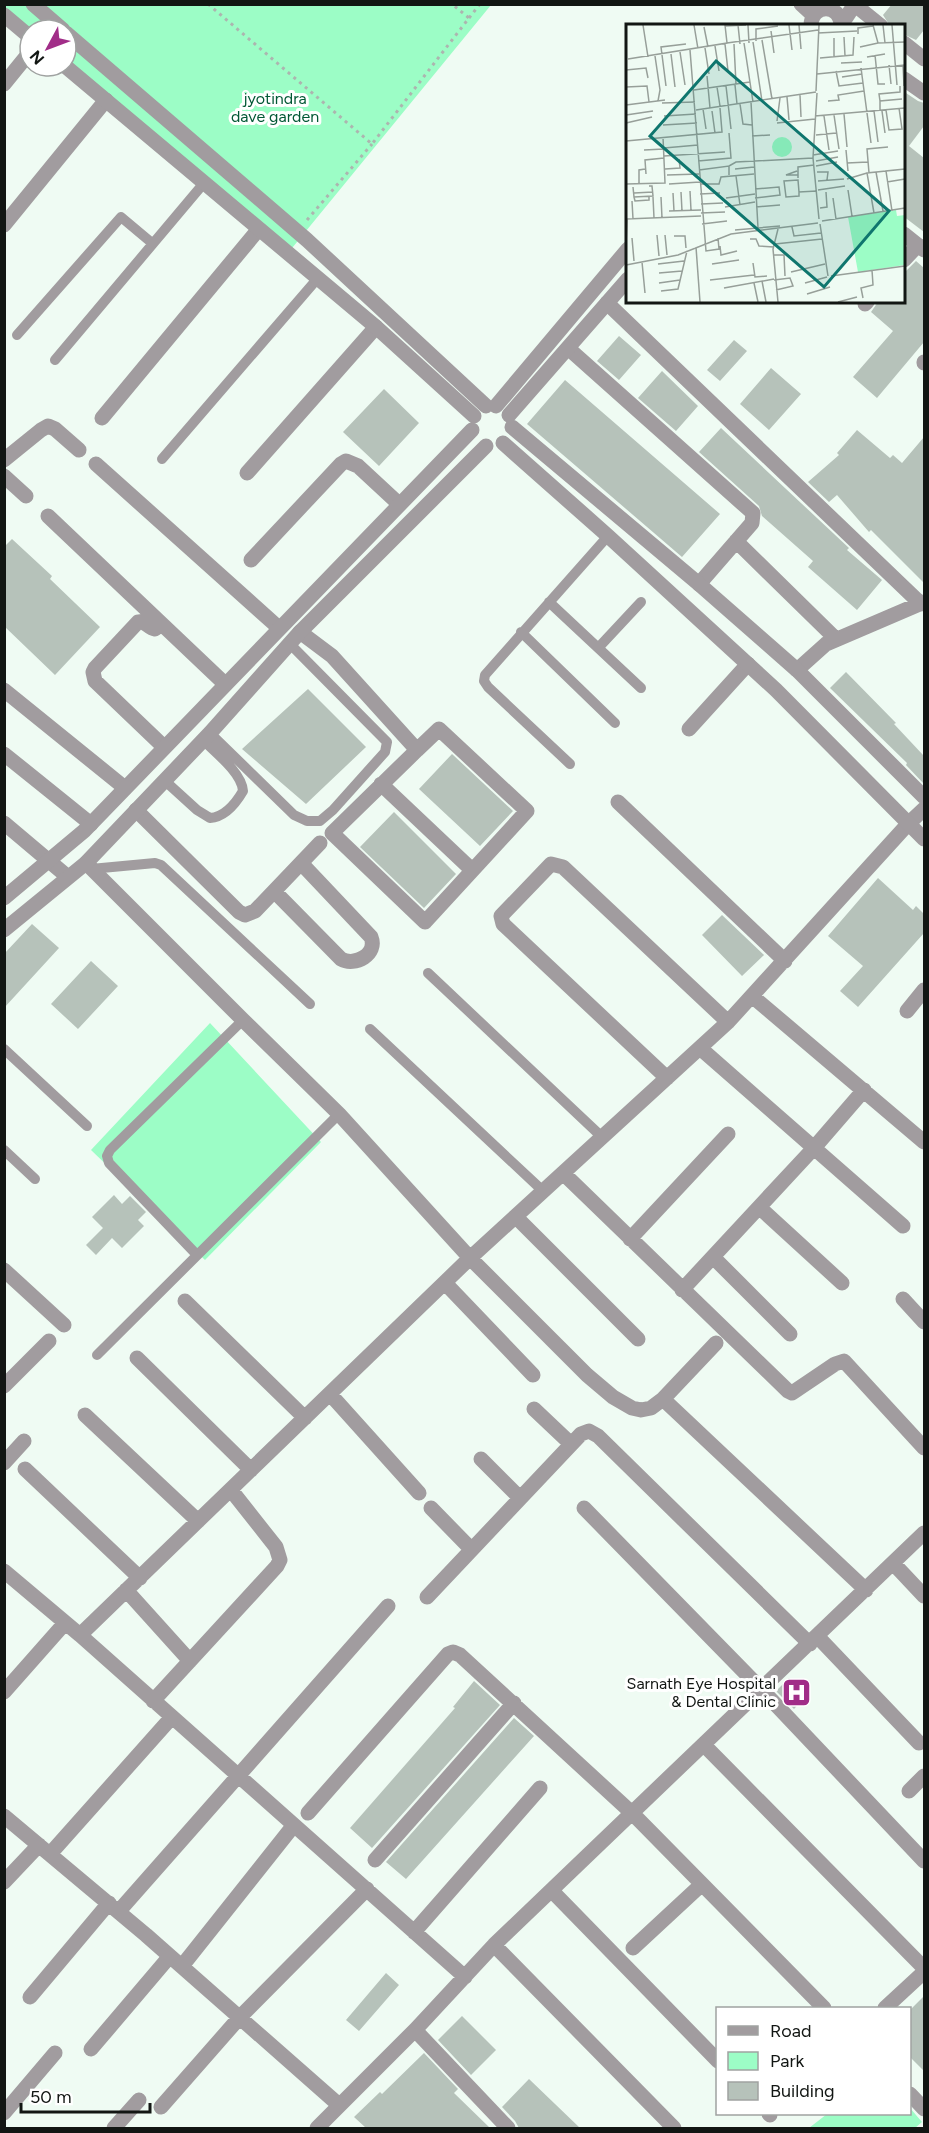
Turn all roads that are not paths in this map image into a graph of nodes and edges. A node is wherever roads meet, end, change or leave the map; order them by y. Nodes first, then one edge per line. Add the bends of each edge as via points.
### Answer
1 (33, 4) edge
2 (801, 4) edge
3 (855, 5) edge
4 (819, 13) edge
5 (4, 15) edge
6 (49, 18) edge
7 (841, 24) edge
8 (842, 24) edge
9 (879, 24) edge
10 (18, 27) edge
11 (78, 43) edge
12 (905, 44) edge
13 (924, 59) edge
14 (18, 67) edge
15 (78, 77) edge
16 (905, 80) edge
17 (4, 84) edge
18 (924, 93) edge
19 (106, 100) junction
20 (204, 183) junction
21 (4, 225) edge
22 (258, 230) junction
23 (905, 235) edge
24 (152, 243) junction
25 (921, 247) edge
26 (626, 250) edge
27 (905, 259) edge
28 (318, 278) junction
29 (626, 280) edge
30 (607, 303) junction
31 (376, 327) junction
32 (18, 335) dead end
33 (569, 349) junction
34 (55, 360) dead end
35 (491, 406) junction
36 (102, 418) dead end
37 (511, 421) junction
38 (473, 423) junction
39 (503, 443) junction
40 (486, 446) junction
41 (80, 450) dead end
42 (162, 459) dead end
43 (4, 460) edge
44 (96, 464) dead end
45 (247, 473) dead end
46 (4, 476) edge
47 (26, 496) dead end
48 (399, 504) junction
49 (48, 516) dead end
50 (609, 536) junction
51 (736, 541) junction
52 (250, 560) dead end
53 (699, 584) junction
54 (549, 602) junction
55 (641, 602) dead end
56 (923, 603) edge
57 (161, 624) junction
58 (279, 628) junction
59 (300, 632) junction
60 (521, 632) junction
61 (836, 639) junction
62 (290, 644) junction
63 (598, 647) junction
64 (748, 664) junction
65 (797, 670) junction
66 (225, 684) junction
67 (641, 688) dead end
68 (4, 690) edge
69 (615, 723) dead end
70 (689, 729) dead end
71 (206, 736) junction
72 (164, 747) junction
73 (417, 750) junction
74 (4, 754) edge
75 (570, 764) dead end
76 (164, 780) junction
77 (381, 784) junction
78 (125, 788) junction
79 (924, 797) edge
80 (618, 802) dead end
81 (924, 809) edge
82 (136, 810) junction
83 (4, 824) edge
84 (91, 824) junction
85 (908, 824) junction
86 (924, 839) edge
87 (320, 843) dead end
88 (49, 861) junction
89 (301, 862) junction
90 (88, 866) junction
91 (472, 870) junction
92 (68, 877) junction
93 (274, 891) junction
94 (4, 897) edge
95 (4, 930) edge
96 (785, 961) junction
97 (428, 973) dead end
98 (924, 990) edge
99 (752, 996) junction
100 (310, 1004) dead end
101 (908, 1011) dead end
102 (243, 1020) junction
103 (728, 1022) junction
104 (370, 1029) dead end
105 (700, 1048) junction
106 (4, 1049) edge
107 (667, 1078) junction
108 (864, 1090) junction
109 (339, 1114) junction
110 (87, 1125) dead end
111 (728, 1134) dead end
112 (602, 1137) junction
113 (924, 1142) edge
114 (813, 1149) junction
115 (4, 1150) edge
116 (563, 1173) junction
117 (35, 1179) dead end
118 (543, 1191) junction
119 (759, 1207) junction
120 (516, 1216) junction
121 (903, 1226) dead end
122 (630, 1239) junction
123 (197, 1255) junction
124 (713, 1257) junction
125 (470, 1258) junction
126 (4, 1270) edge
127 (445, 1283) junction
128 (842, 1283) dead end
129 (682, 1290) junction
130 (903, 1299) dead end
131 (185, 1301) dead end
132 (924, 1322) edge
133 (64, 1325) dead end
134 (790, 1334) dead end
135 (638, 1339) dead end
136 (49, 1341) dead end
137 (716, 1343) dead end
138 (97, 1355) dead end
139 (137, 1358) dead end
140 (533, 1376) dead end
141 (4, 1386) edge
142 (330, 1394) junction
143 (663, 1399) junction
144 (534, 1409) dead end
145 (85, 1415) dead end
146 (304, 1419) junction
147 (24, 1441) dead end
148 (571, 1444) junction
149 (924, 1448) edge
150 (481, 1459) dead end
151 (4, 1463) edge
152 (25, 1469) dead end
153 (251, 1470) junction
154 (231, 1490) junction
155 (419, 1493) dead end
156 (520, 1498) junction
157 (431, 1508) dead end
158 (584, 1508) dead end
159 (198, 1521) junction
160 (924, 1533) edge
161 (471, 1549) junction
162 (893, 1563) junction
163 (4, 1571) edge
164 (140, 1578) junction
165 (126, 1590) junction
166 (866, 1590) junction
167 (924, 1596) edge
168 (427, 1597) dead end
169 (388, 1606) dead end
170 (65, 1623) junction
171 (80, 1635) junction
172 (813, 1640) junction
173 (190, 1661) junction
174 (762, 1690) junction
175 (4, 1692) edge
176 (153, 1701) junction
177 (514, 1703) junction
178 (172, 1717) junction
179 (919, 1743) dead end
180 (704, 1745) junction
181 (238, 1775) junction
182 (924, 1776) edge
183 (540, 1788) dead end
184 (909, 1791) dead end
185 (308, 1813) dead end
186 (633, 1814) junction
187 (4, 1816) edge
188 (294, 1825) junction
189 (45, 1850) junction
190 (375, 1860) dead end
191 (924, 1861) edge
192 (4, 1882) edge
193 (701, 1885) junction
194 (366, 1889) junction
195 (552, 1891) junction
196 (114, 1907) junction
197 (414, 1932) junction
198 (494, 1945) junction
199 (633, 1948) dead end
200 (170, 1956) junction
201 (182, 1966) junction
202 (924, 1970) edge
203 (465, 1977) junction
204 (30, 1997) dead end
205 (823, 2007) edge
206 (886, 2007) edge
207 (240, 2017) junction
208 (415, 2030) junction
209 (92, 2049) dead end
210 (55, 2053) dead end
211 (716, 2060) edge
212 (911, 2096) edge
213 (139, 2100) dead end
214 (339, 2105) junction
215 (161, 2107) dead end
216 (924, 2109) edge
217 (4, 2113) edge
218 (114, 2128) edge
219 (317, 2128) edge
220 (508, 2128) edge
221 (674, 2128) edge

1 - 6 street
2 - 4 street
3 - 8 street
3 - 9 street
4 - 7 street via 835,11
5 - 10 street
11 - 35 street
12 - 13 street
14 - 17 street
15 - 19 street
16 - 18 street
19 - 20 street
19 - 21 street
20 - 22 street
20 - 24 lane
22 - 28 street
22 - 36 street
23 - 25 street
24 - 32 lane via 121,217
24 - 34 lane
25 - 27 street
26 - 35 street
28 - 31 street
28 - 42 lane
29 - 30 street
30 - 33 street
30 - 56 street
31 - 38 street
31 - 45 street
33 - 37 street
33 - 51 street via 753,513 752,523
35 - 37 street via 505,410
35 - 38 street via 480,409
37 - 39 street via 511,434
37 - 53 street
38 - 40 street via 477,440
38 - 48 street
39 - 40 street
39 - 50 street
40 - 59 street
41 - 43 street via 48,426
44 - 58 street
46 - 47 street
48 - 52 street via 358,466 346,461
48 - 58 street
49 - 57 street
50 - 54 lane
50 - 64 street
51 - 53 street
51 - 61 street
53 - 65 street
54 - 60 lane
54 - 63 lane
55 - 63 lane
56 - 61 street
57 - 66 street
57 - 72 street via 155,629 138,622 93,672 95,681
58 - 66 street
59 - 62 street
59 - 73 street via 332,656
60 - 69 lane
60 - 75 lane via 489,669 484,681
61 - 65 street
62 - 71 street
62 - 71 lane via 387,742 385,752 333,810 320,821 294,815
63 - 67 lane
64 - 70 street
64 - 85 street
65 - 79 street
66 - 72 street
68 - 78 street
71 - 76 street
71 - 76 lane via 243,785 231,807 210,818
72 - 78 street
73 - 77 street
73 - 91 street via 439,729 527,811
74 - 84 street
76 - 82 street
77 - 91 street
77 - 91 street via 332,832 425,922
78 - 84 street
80 - 96 street
81 - 85 street
82 - 90 street
82 - 93 street via 239,912 245,915 255,911
83 - 88 street
84 - 88 street
85 - 86 street
85 - 96 street
87 - 89 street
88 - 92 street
88 - 94 street
89 - 93 street
89 - 93 street via 371,937 372,949 353,963 341,959
90 - 92 street
90 - 100 lane via 160,865
90 - 102 street
92 - 95 street
96 - 99 street
97 - 112 lane
98 - 101 street
99 - 103 street
99 - 108 street
102 - 109 street
102 - 123 lane via 107,1156 109,1163
103 - 105 street
103 - 107 street via 563,867 551,864 501,916 504,924
104 - 118 lane
105 - 107 street
105 - 114 street
106 - 110 lane
107 - 112 street
108 - 113 street
108 - 114 street
109 - 123 lane
109 - 125 street
111 - 122 street
112 - 116 street
114 - 119 street
114 - 121 street
115 - 117 lane
116 - 118 street
116 - 122 street
118 - 120 street
119 - 124 street
119 - 128 street
120 - 125 street
120 - 135 street
122 - 129 street
123 - 138 lane
124 - 129 street
124 - 134 street
125 - 127 street
125 - 143 street via 613,1397 641,1410
126 - 133 street
127 - 140 street
127 - 142 street
129 - 149 street via 792,1393 844,1361
130 - 132 street
131 - 146 street
136 - 141 street
137 - 143 street
139 - 153 street
142 - 146 street
142 - 155 street
143 - 166 street
144 - 148 street
145 - 159 street
146 - 153 street
147 - 151 street
148 - 156 street
148 - 172 street via 589,1431 598,1436
150 - 156 street
152 - 164 street
153 - 154 street
154 - 159 street
154 - 173 street via 276,1547 280,1560
156 - 161 street
157 - 161 street
158 - 174 street
159 - 164 street
160 - 162 street
161 - 168 street
162 - 166 street
162 - 167 street
163 - 170 street
164 - 165 street
165 - 171 street
165 - 173 street
166 - 172 street
169 - 181 street
170 - 171 street
170 - 175 street
171 - 176 street
172 - 174 street
172 - 179 street
173 - 176 street
174 - 180 street
174 - 191 street
176 - 178 street
177 - 185 street via 460,1655 448,1654
177 - 186 street
177 - 190 street
178 - 181 street
178 - 189 street
180 - 186 street
180 - 202 street
181 - 188 street
181 - 196 street
182 - 184 street
183 - 197 street
186 - 193 street
186 - 195 street
187 - 189 street
188 - 194 street
188 - 201 street
189 - 192 street
189 - 196 street
193 - 199 street
193 - 205 street
194 - 197 street
194 - 207 street
195 - 198 street
195 - 211 street
196 - 200 street
196 - 204 street
197 - 203 street
198 - 203 street
198 - 221 street
200 - 201 street
200 - 209 street
201 - 207 street
202 - 206 street
203 - 208 street
207 - 214 street
207 - 215 street
208 - 214 street
208 - 220 street
210 - 217 street
212 - 216 street
213 - 218 street
214 - 219 street

